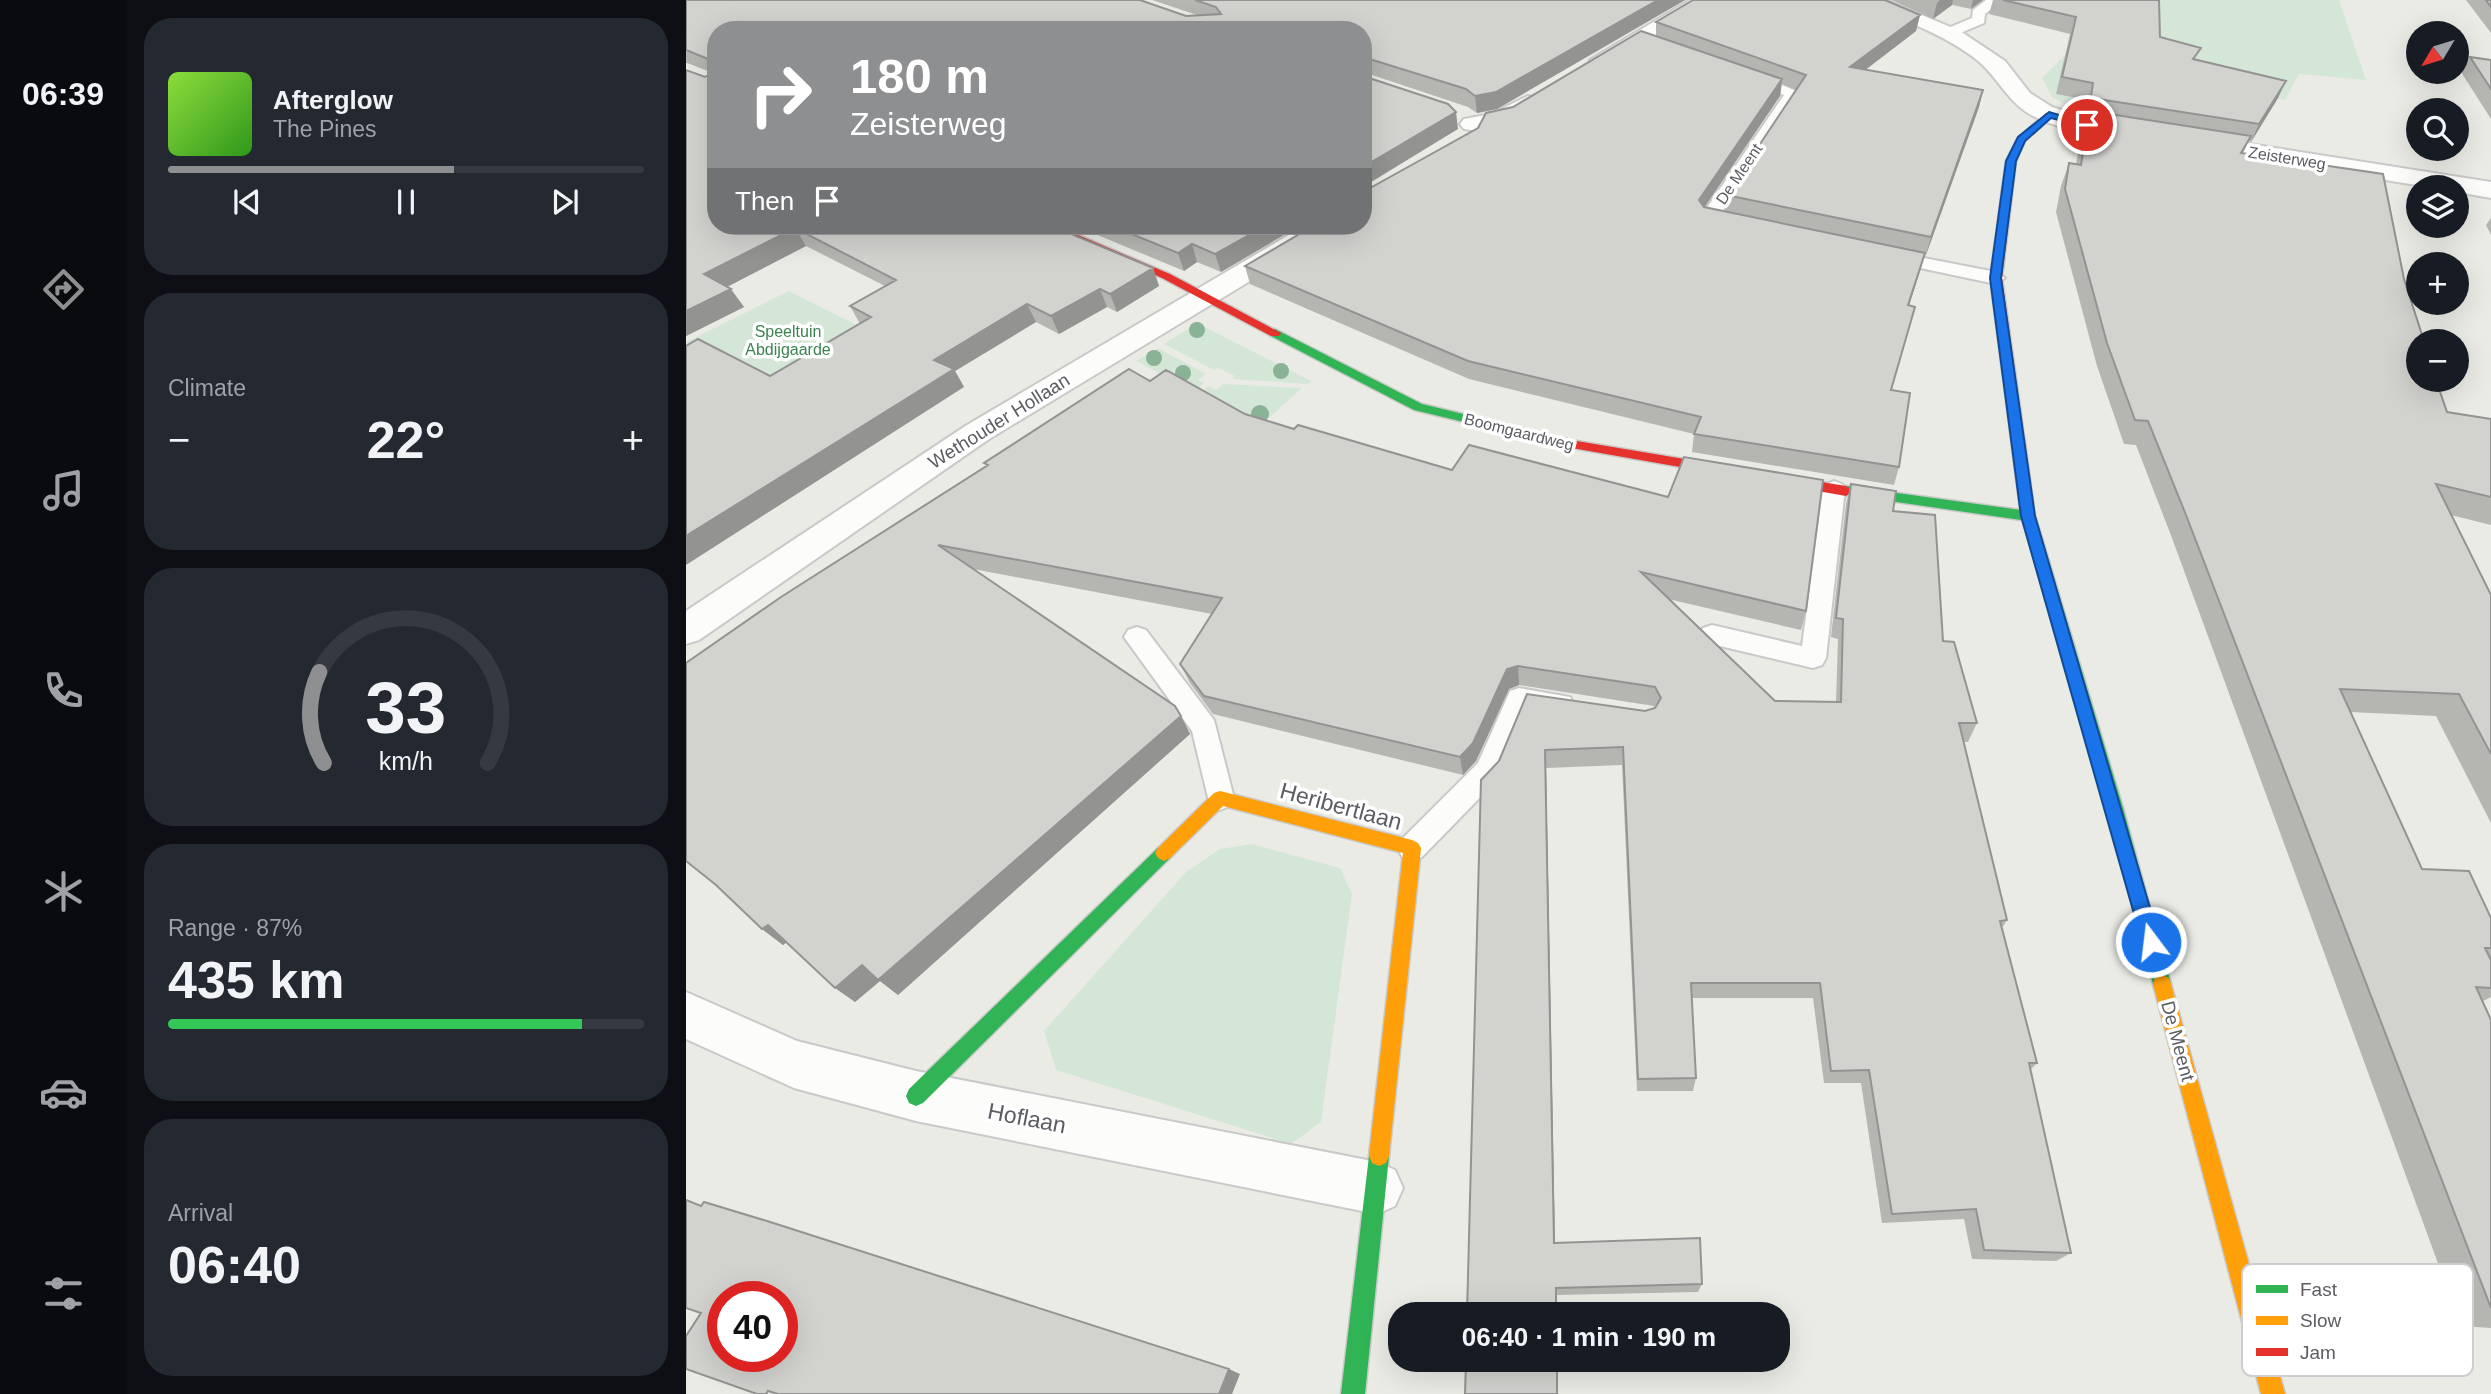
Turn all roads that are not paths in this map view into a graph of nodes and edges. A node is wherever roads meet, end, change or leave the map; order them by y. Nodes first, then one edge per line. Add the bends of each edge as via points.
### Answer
1 (1704, 0) edge
2 (1868, 0) edge
3 (1995, 0) edge
4 (1946, 34) junction
5 (1638, 39) junction
6 (1663, 47) edge
7 (1726, 68) edge
8 (1578, 74) edge
9 (1542, 96) edge
10 (2049, 115) junction
11 (1458, 145) edge
12 (2491, 190) edge
13 (1748, 227) edge
14 (1068, 235) edge
15 (1307, 235) edge
16 (1866, 252) edge
17 (1996, 278) junction
18 (1205, 295) junction
19 (1834, 489) junction
20 (2028, 516) junction
21 (686, 630) edge
22 (1712, 635) dead end
23 (1137, 637) dead end
24 (1588, 708) edge
25 (1220, 798) junction
26 (1412, 848) junction
27 (686, 1015) edge
28 (916, 1096) junction
29 (1377, 1188) junction
30 (2242, 1279) edge
31 (2268, 1376) edge
32 (1353, 1394) edge
33 (2273, 1394) edge

1 - 5 street
2 - 4 street, Zeisterweg
3 - 4 lane via 1978,13 1979,20
4 - 10 street, Zeisterweg via 1997,66 2023,99
5 - 6 lane
5 - 8 street
7 - 13 lane, De Meent via 1793,93 1709,218
9 - 11 street via 1505,117 1466,119 1473,134
10 - 12 street, Zeisterweg
10 - 17 street, De Meent via 2021,139 2011,161
14 - 18 street, Boomgaardweg
15 - 18 street, Wethouder Hollaan
16 - 17 lane
17 - 20 street, De Meent
18 - 19 street, Boomgaardweg via 1418,407 1587,448
18 - 21 street, Wethouder Hollaan via 978,432
19 - 20 street, Boomgaardweg
19 - 22 lane via 1813,658
20 - 30 street, De Meent via 2115,808
23 - 25 lane via 1205,728
24 - 26 lane via 1519,698 1489,770
25 - 26 street, Heribertlaan
25 - 28 street
26 - 29 street, Heribertlaan
27 - 28 street, Hoflaan via 794,1064
28 - 29 street, Hoflaan
29 - 32 street, Heribertlaan
31 - 33 street, De Meent

